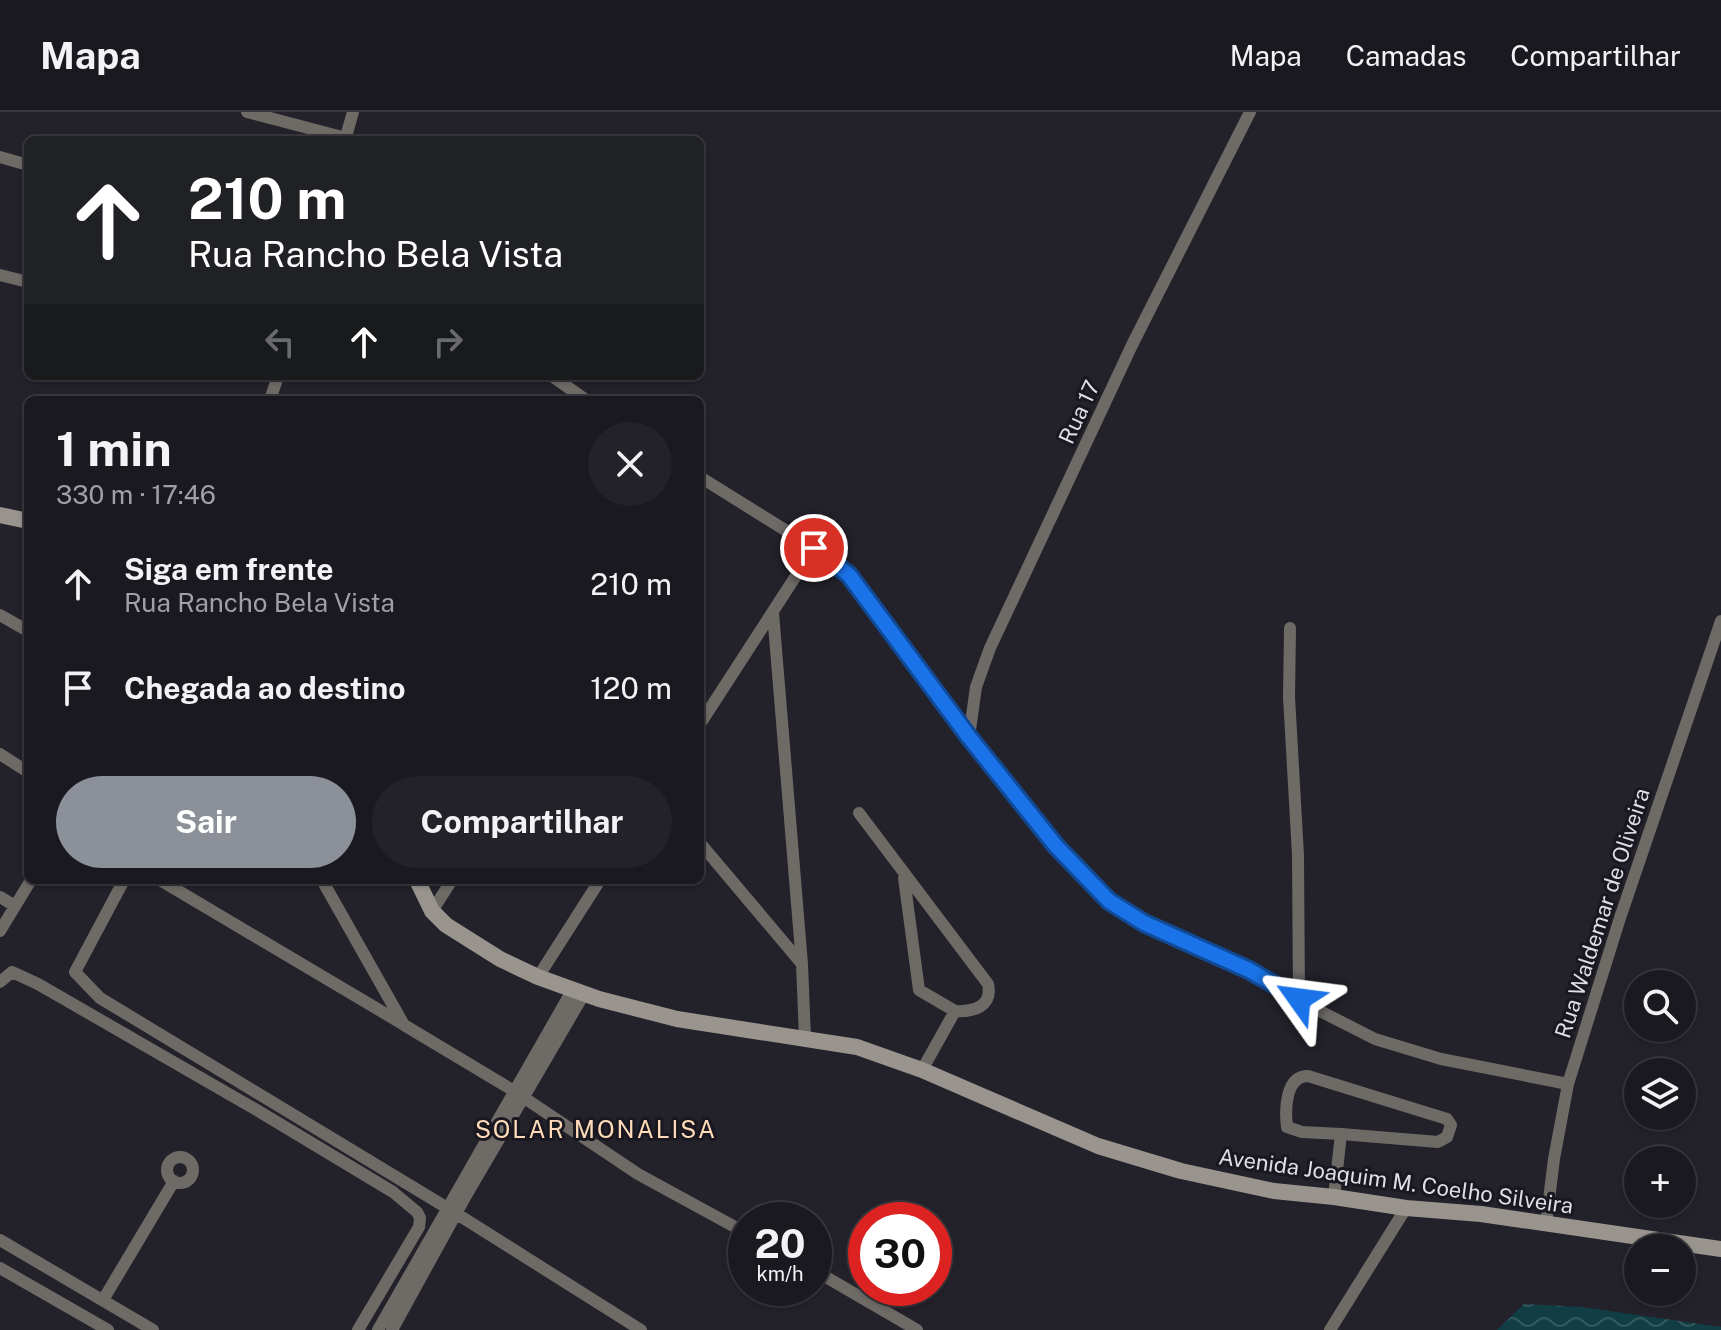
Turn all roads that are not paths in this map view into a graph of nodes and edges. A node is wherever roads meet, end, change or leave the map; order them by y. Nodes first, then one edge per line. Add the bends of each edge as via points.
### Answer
1 (247, 112) edge
2 (353, 112) edge
3 (1250, 112) edge
4 (334, 136) edge
5 (346, 136) edge
6 (0, 157) edge
7 (24, 164) edge
8 (0, 275) edge
9 (24, 281) edge
10 (558, 380) edge
11 (580, 396) edge
12 (704, 485) edge
13 (0, 515) edge
14 (24, 520) edge
15 (814, 548) junction
16 (773, 613) junction
17 (0, 615) edge
18 (1721, 621) edge
19 (1290, 628) dead end
20 (24, 629) edge
21 (704, 718) edge
22 (969, 737) junction
23 (0, 754) edge
24 (24, 769) edge
25 (859, 813) dead end
26 (704, 848) edge
27 (904, 874) junction
28 (29, 884) edge
29 (122, 884) edge
30 (167, 884) edge
31 (324, 884) edge
32 (419, 884) edge
33 (449, 884) edge
34 (597, 884) edge
35 (0, 897) edge
36 (15, 906) junction
37 (432, 911) junction
38 (0, 931) edge
39 (802, 964) junction
40 (538, 977) junction
41 (0, 982) edge
42 (578, 992) junction
43 (1299, 999) junction
44 (955, 1011) junction
45 (404, 1025) junction
46 (805, 1038) junction
47 (922, 1070) junction
48 (1568, 1084) junction
49 (519, 1095) junction
50 (1341, 1134) junction
51 (174, 1181) dead end
52 (1334, 1197) junction
53 (1406, 1208) junction
54 (452, 1211) junction
55 (728, 1223) edge
56 (1546, 1224) junction
57 (0, 1240) edge
58 (1721, 1249) edge
59 (0, 1268) edge
60 (832, 1281) edge
61 (103, 1300) junction
62 (896, 1318) junction
63 (389, 1328) edge
64 (108, 1330) edge
65 (153, 1330) edge
66 (358, 1330) edge
67 (641, 1330) edge
68 (889, 1330) edge
69 (917, 1330) edge
70 (1330, 1330) edge

1 - 4 street
2 - 5 street
3 - 22 street, Rua 17 via 1133,343 990,648 976,687
6 - 7 street
8 - 9 street
10 - 11 street
12 - 15 street
13 - 14 main road
15 - 16 street
15 - 22 street via 849,575
16 - 21 street
16 - 39 street
17 - 20 street
18 - 48 street, Rua Waldemar de Oliveira
19 - 43 street
22 - 43 street via 1056,846 1109,901
23 - 24 street
25 - 27 street
26 - 39 street
27 - 44 street via 919,990
27 - 44 street via 988,984 987,999 979,1008
28 - 36 street
29 - 54 street via 75,972 100,998
30 - 45 street
31 - 45 street
32 - 37 main road, Avenida Joaquim M. Coelho Silveira
33 - 37 street
34 - 40 street
35 - 36 street
36 - 38 street
37 - 40 main road, Avenida Joaquim M. Coelho Silveira via 461,937
39 - 46 street
40 - 42 main road, Avenida Joaquim M. Coelho Silveira
41 - 66 street via 12,972 38,984 415,1209 419,1227
42 - 46 main road, Avenida Joaquim M. Coelho Silveira via 677,1019
42 - 49 street
43 - 48 street via 1358,1032 1406,1049
44 - 47 street
45 - 49 street
46 - 47 main road, Avenida Joaquim M. Coelho Silveira via 857,1047
47 - 52 main road, Avenida Joaquim M. Coelho Silveira via 1126,1155 1244,1186
48 - 56 street, Rua Waldemar de Oliveira
49 - 54 street
49 - 55 street via 638,1174
50 - 50 street via 1438,1142 1447,1137 1451,1125 1447,1119 1315,1078 1304,1075 1295,1080 1287,1106 1289,1129
50 - 52 street
51 - 61 street
52 - 53 main road, Avenida Joaquim M. Coelho Silveira
53 - 56 main road, Avenida Joaquim M. Coelho Silveira
53 - 70 street
54 - 63 street
54 - 67 street
56 - 58 main road, Avenida Joaquim M. Coelho Silveira
57 - 61 street
59 - 64 street
60 - 62 street
61 - 65 street
62 - 68 street
62 - 69 street

